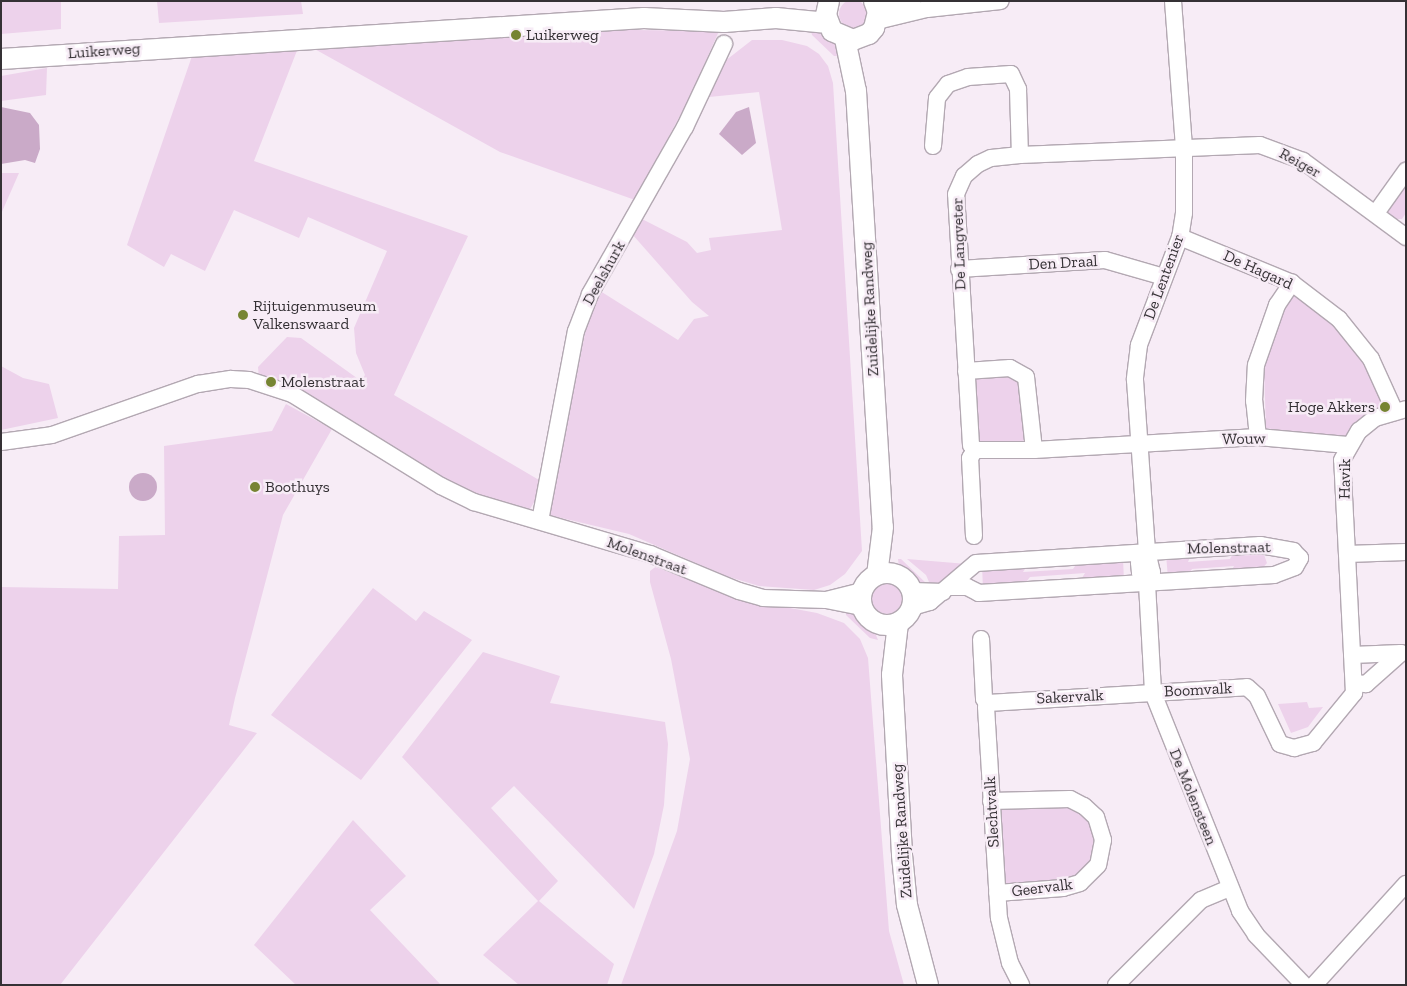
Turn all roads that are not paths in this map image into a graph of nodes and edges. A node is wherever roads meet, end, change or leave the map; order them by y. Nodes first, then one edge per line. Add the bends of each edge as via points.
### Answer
1 (1001, 1) edge
2 (1173, 1) edge
3 (876, 9) edge
4 (828, 11) edge
5 (853, 39) junction
6 (724, 44) dead end
7 (1, 59) edge
8 (934, 146) dead end
9 (1184, 148) junction
10 (1020, 155) junction
11 (1406, 171) edge
12 (1376, 213) junction
13 (1403, 229) edge
14 (1180, 237) junction
15 (959, 269) junction
16 (1164, 277) junction
17 (1292, 283) junction
18 (966, 371) junction
19 (1400, 410) edge
20 (1258, 437) junction
21 (1, 442) edge
22 (1140, 445) junction
23 (1348, 445) junction
24 (975, 450) junction
25 (1034, 450) junction
26 (540, 521) junction
27 (974, 536) dead end
28 (1147, 551) junction
29 (1406, 552) edge
30 (1347, 554) junction
31 (970, 568) junction
32 (886, 575) junction
33 (1147, 584) junction
34 (947, 590) junction
35 (974, 590) junction
36 (862, 599) junction
37 (912, 599) junction
38 (889, 623) junction
39 (981, 638) dead end
40 (1352, 655) junction
41 (1354, 683) junction
42 (1153, 692) junction
43 (988, 703) junction
44 (991, 801) junction
45 (1406, 884) edge
46 (1229, 888) junction
47 (997, 893) junction
48 (928, 985) edge
49 (1021, 985) edge
50 (1116, 985) edge
51 (1304, 985) edge
52 (1314, 985) edge

1 - 3 street via 927,10
2 - 9 street, De Lentenier
3 - 5 main road via 869,34
4 - 5 main road via 838,36
4 - 7 main road, Luikerweg via 724,22 644,18
5 - 32 main road, Zuidelijke Randweg
6 - 26 street, Deelshurk via 685,127 590,294 576,331
8 - 10 street via 937,98 948,84 968,77 1012,74 1018,89
9 - 10 street, De Langveter
9 - 12 street, Reiger via 1260,145 1278,149 1303,161
9 - 14 street, De Lentenier via 1184,213
10 - 15 street, De Langveter via 991,158 964,176 956,194
11 - 12 street
12 - 13 street, Reiger
14 - 16 street, De Lentenier
14 - 17 street, De Hagard
15 - 16 street, Den Draal via 1105,260
15 - 18 street, De Langveter
16 - 22 street, De Lentenier via 1146,323 1136,368
17 - 19 street, De Hagard via 1339,319 1371,359
17 - 20 street via 1278,305 1256,365 1254,401
18 - 24 street, De Langveter via 971,445
18 - 25 street via 1010,368 1026,377
19 - 23 street, Havik via 1375,418
20 - 22 street, Wouw
20 - 23 street, Wouw
21 - 26 street, Molenstraat via 52,435 198,384 249,380 292,394 441,486 474,502
22 - 25 street, Wouw
22 - 28 street, De Lentenier
23 - 30 street, Havik via 1342,460
24 - 25 street, Wouw
24 - 27 street, De Langveter via 970,458
26 - 36 street, Molenstraat via 650,554 763,598
28 - 31 street, Molenstraat via 976,563
28 - 33 street, De Lentenier via 1152,572
28 - 33 street, Molenstraat via 1271,545 1293,551 1300,558 1295,567 1274,575
29 - 30 street
30 - 40 street, Havik
31 - 34 street, Molenstraat
31 - 35 street
32 - 36 main road
32 - 37 main road via 902,578
33 - 35 street, Molenstraat via 979,593
33 - 42 street, De Molensteen
34 - 35 street, Molenstraat
34 - 37 street, Molenstraat via 930,602
36 - 38 main road via 866,615
37 - 38 main road
38 - 48 main road, Zuidelijke Randweg via 907,905
39 - 43 street, Slechtvalk via 984,699
40 - 41 street, Havik
40 - 41 street via 1401,653 1366,684
41 - 42 street, Boomvalk via 1351,700 1327,729 1313,743 1294,748 1276,739 1253,689
42 - 43 street, Sakervalk
42 - 46 street, De Molensteen
43 - 44 street, Slechtvalk
44 - 47 street, Slechtvalk
44 - 47 street, Geervalk via 1070,799 1096,817 1103,840 1098,865 1080,883 1063,888
45 - 52 street
46 - 50 street via 1201,900
46 - 51 street, De Molensteen via 1256,935
47 - 49 street, Slechtvalk via 1003,939

